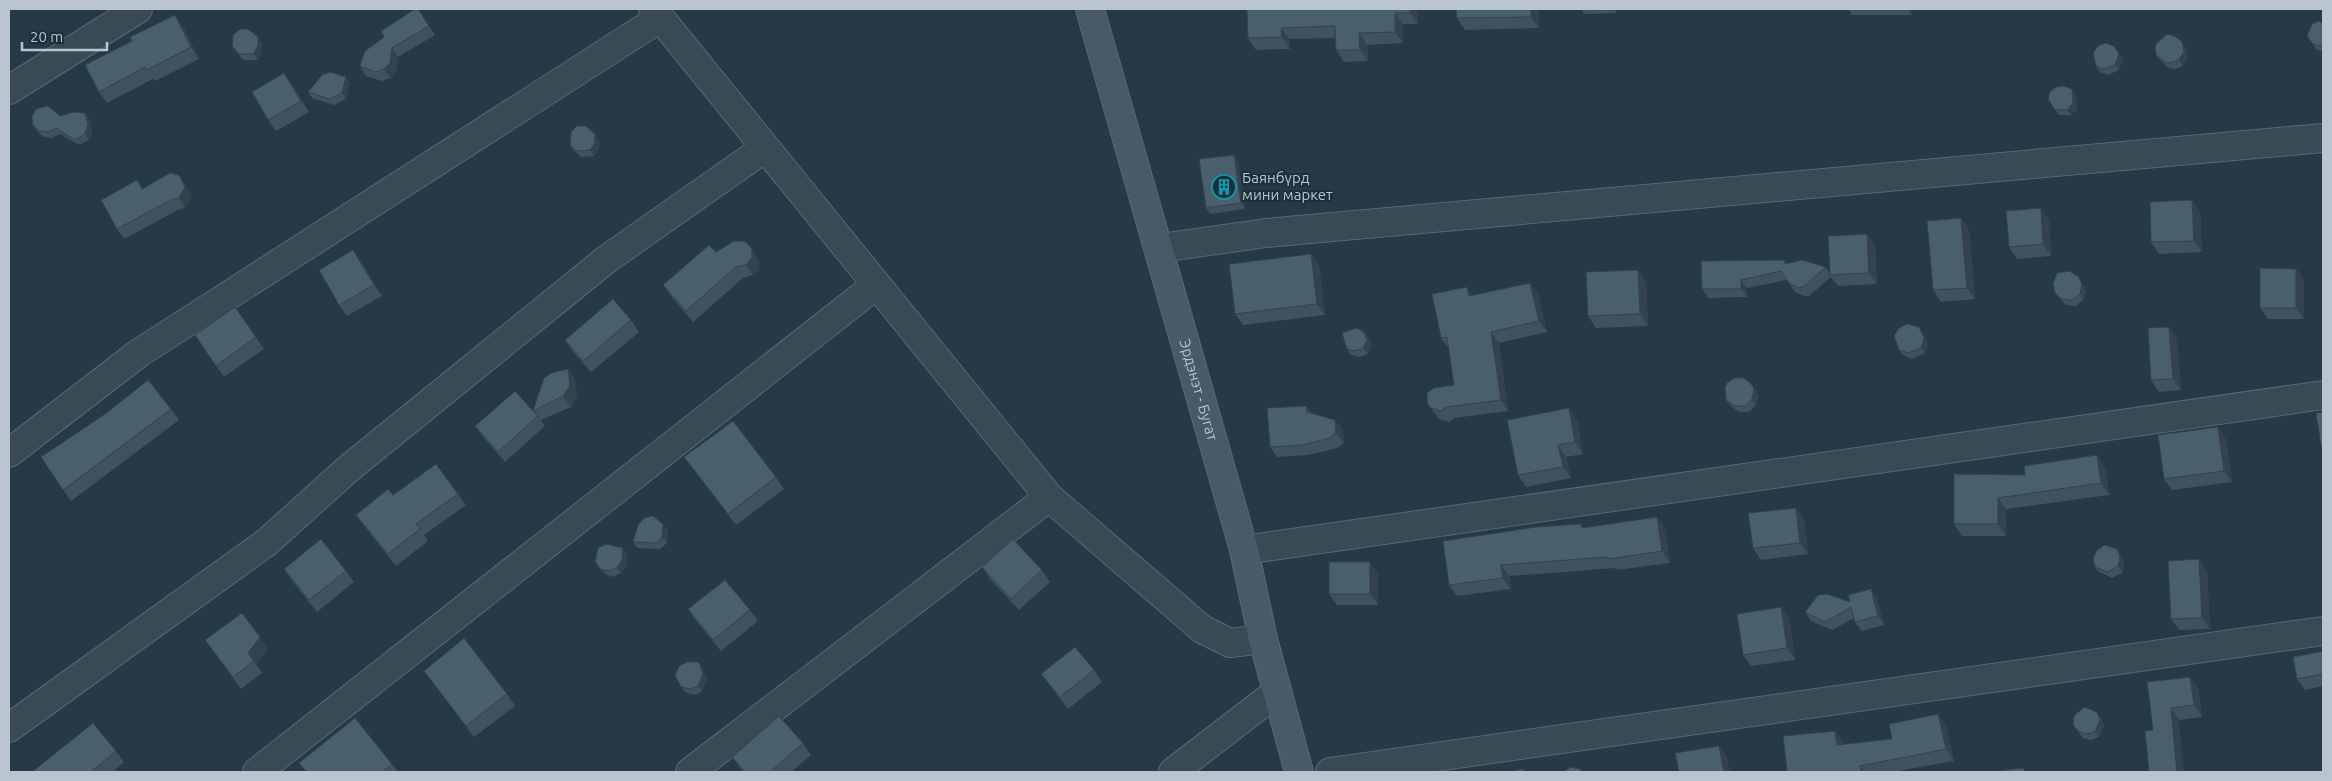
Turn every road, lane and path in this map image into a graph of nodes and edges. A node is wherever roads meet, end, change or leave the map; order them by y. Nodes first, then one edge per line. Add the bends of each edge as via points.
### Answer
1 (138, 9) edge
2 (1090, 9) edge
3 (656, 13) edge
4 (9, 90) edge
5 (2323, 138) edge
6 (766, 148) junction
7 (1160, 248) junction
8 (876, 285) junction
9 (2323, 395) edge
10 (9, 453) edge
11 (1049, 497) junction
12 (1244, 550) junction
13 (2323, 631) edge
14 (1263, 639) junction
15 (1277, 692) junction
16 (9, 728) edge
17 (257, 772) edge
18 (690, 772) edge
19 (1173, 772) edge
20 (1299, 772) edge
21 (1330, 772) edge

1 - 4 street
2 - 7 street, Эрдэнэт - Бугат
3 - 6 street
3 - 10 street via 139,354
5 - 7 street via 1266,233
6 - 8 street
6 - 16 street via 607,259 348,469 267,542
7 - 12 street, Эрдэнэт - Бугат
8 - 11 street
8 - 17 street
9 - 12 street
11 - 14 street via 1202,629 1230,643
11 - 18 street
12 - 14 street, Эрдэнэт - Бугат
13 - 21 street
14 - 15 street, Эрдэнэт - Бугат
15 - 19 street
15 - 20 street, Эрдэнэт - Бугат

